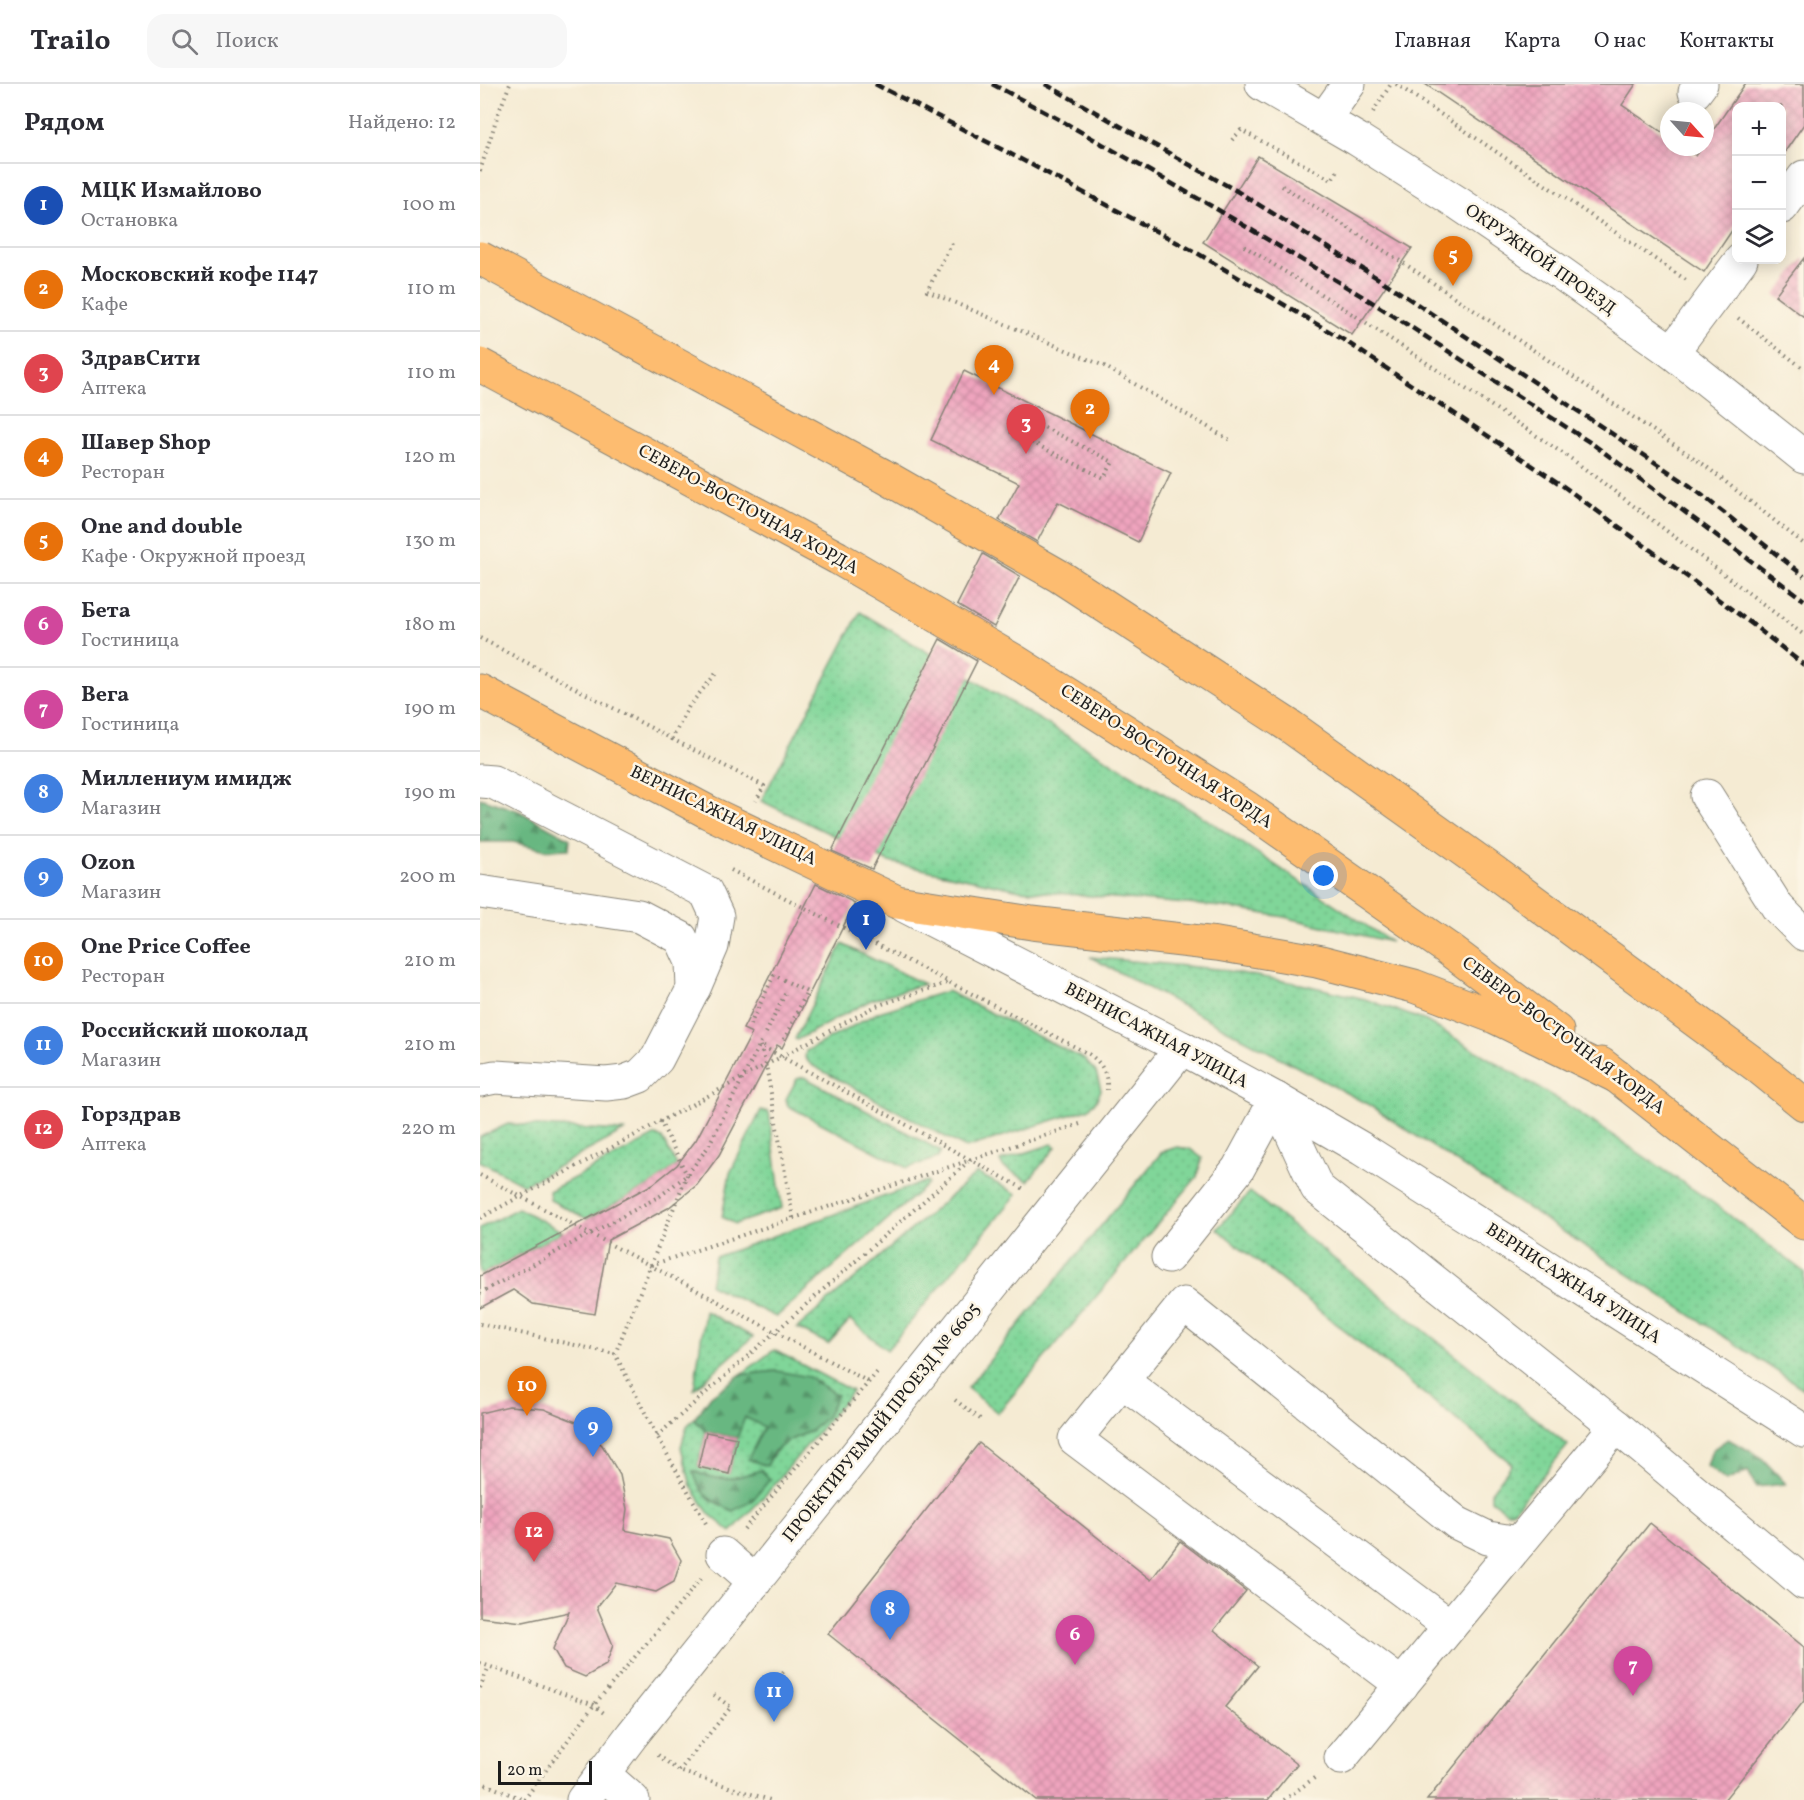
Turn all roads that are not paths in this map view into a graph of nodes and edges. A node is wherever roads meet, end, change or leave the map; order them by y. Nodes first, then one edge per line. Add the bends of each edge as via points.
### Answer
1 (1262, 84) edge
2 (1349, 84) edge
3 (1324, 119) junction
4 (1804, 177) edge
5 (1786, 202) edge
6 (480, 258) edge
7 (1738, 264) edge
8 (1672, 352) junction
9 (480, 365) edge
10 (1804, 457) edge
11 (480, 691) edge
12 (480, 711) edge
13 (525, 715) junction
14 (480, 781) edge
15 (1707, 796) dead end
16 (480, 892) edge
17 (897, 902) junction
18 (1804, 934) edge
19 (693, 989) junction
20 (1182, 1048) junction
21 (485, 1076) edge
22 (1618, 1077) junction
23 (1276, 1099) junction
24 (1804, 1104) edge
25 (1804, 1223) edge
26 (1167, 1257) dead end
27 (1122, 1381) junction
28 (1616, 1426) junction
29 (1804, 1431) edge
30 (1519, 1543) junction
31 (723, 1554) road end
32 (755, 1582) junction
33 (1804, 1582) edge
34 (1450, 1626) junction
35 (1402, 1685) junction
36 (1341, 1758) road end
37 (602, 1773) junction
38 (584, 1800) edge
39 (633, 1800) edge

1 - 3 street, ОКРУЖНОЙ ПРОЕЗД
2 - 3 street
3 - 8 street, ОКРУЖНОЙ ПРОЕЗД via 1458,203
4 - 5 street
6 - 24 main road, bridge via 882,475 1059,576 1291,727 1494,872
7 - 8 street
8 - 10 street, ОКРУЖНОЙ ПРОЕЗД
9 - 22 main road, СЕВЕРО-ВОСТОЧНАЯ ХОРДА, bridge via 838,558 1014,660 1247,808 1447,948
11 - 13 main road, ВЕРНИСАЖНАЯ УЛИЦА
12 - 13 main road
13 - 17 main road, ВЕРНИСАЖНАЯ УЛИЦА via 708,812
14 - 19 street via 493,782 706,892 717,916 712,946
15 - 18 street via 1778,908
16 - 19 street via 639,916 681,938 692,962
17 - 20 street, ВЕРНИСАЖНАЯ УЛИЦА
17 - 22 main road via 1218,944 1317,961 1414,986 1485,1013
19 - 21 street via 657,1059 640,1076 606,1084
20 - 23 street, ВЕРНИСАЖНАЯ УЛИЦА
20 - 32 street, ПРОЕКТИРУЕМЫЙ ПРОЕЗД № 6605
22 - 25 main road, СЕВЕРО-ВОСТОЧНАЯ ХОРДА
23 - 26 street via 1238,1168
23 - 28 street via 1317,1188
23 - 29 street, ВЕРНИСАЖНАЯ УЛИЦА via 1362,1149
27 - 30 street via 1184,1304 1457,1523 1488,1538
27 - 34 street
27 - 35 street via 1075,1440
28 - 30 street
28 - 33 street
30 - 34 street
31 - 32 street
32 - 37 street, ПРОЕКТИРУЕМЫЙ ПРОЕЗД № 6605
34 - 35 street
35 - 36 street
37 - 38 street, ПРОЕКТИРУЕМЫЙ ПРОЕЗД № 6605
37 - 39 street

